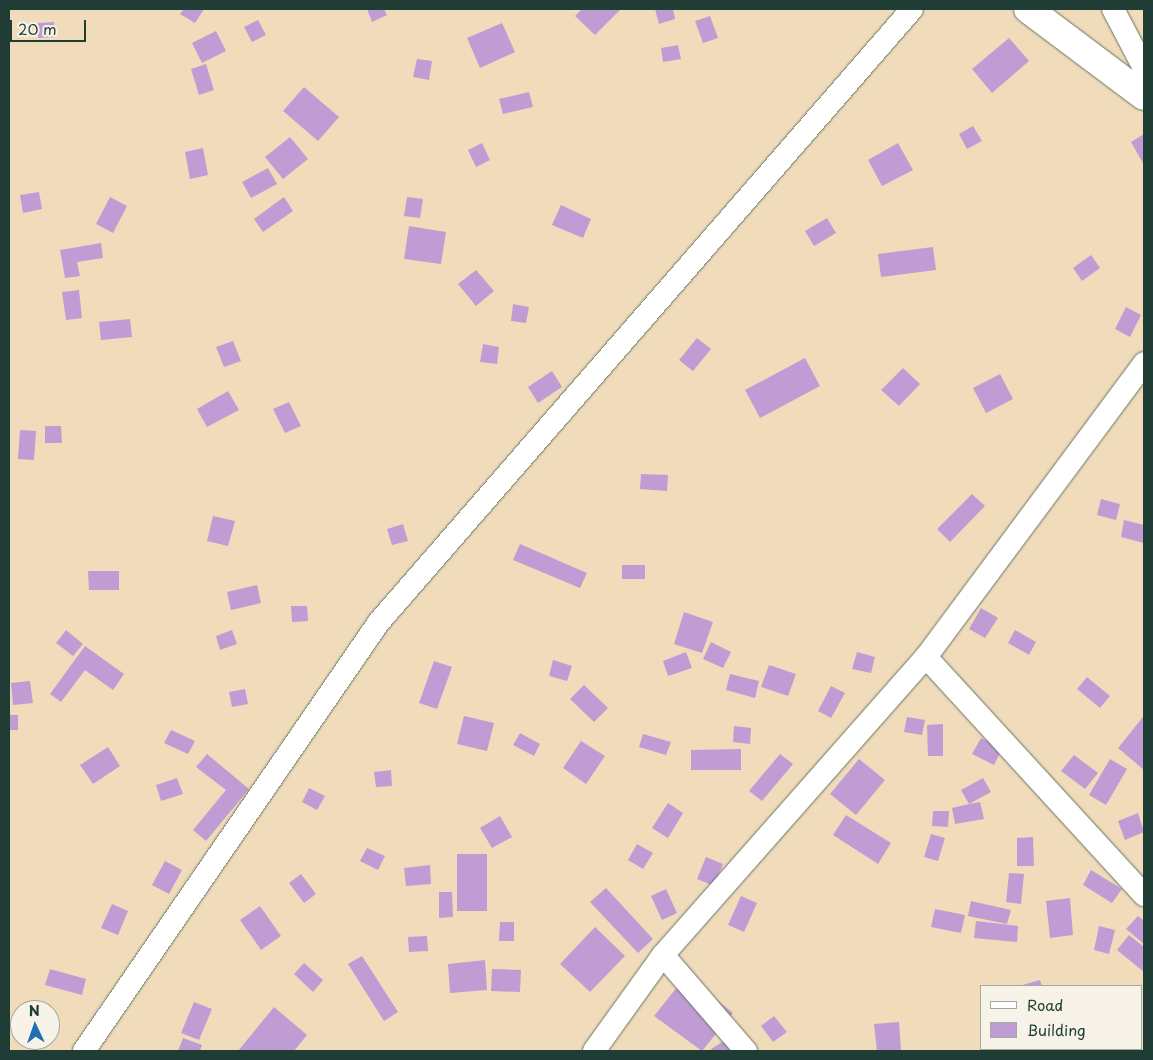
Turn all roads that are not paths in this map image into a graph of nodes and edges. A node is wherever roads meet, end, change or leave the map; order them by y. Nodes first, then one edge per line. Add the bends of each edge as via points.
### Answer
1 (912, 9) edge
2 (1028, 9) edge
3 (1113, 9) edge
4 (1144, 68) edge
5 (1144, 96) edge
6 (1144, 363) edge
7 (926, 657) junction
8 (1144, 896) edge
9 (663, 955) junction
10 (84, 1051) edge
11 (594, 1051) edge
12 (746, 1051) edge

1 - 10 street via 379,622
2 - 5 street
3 - 4 street
6 - 7 street
7 - 8 street
7 - 9 street
9 - 11 street
9 - 12 street

